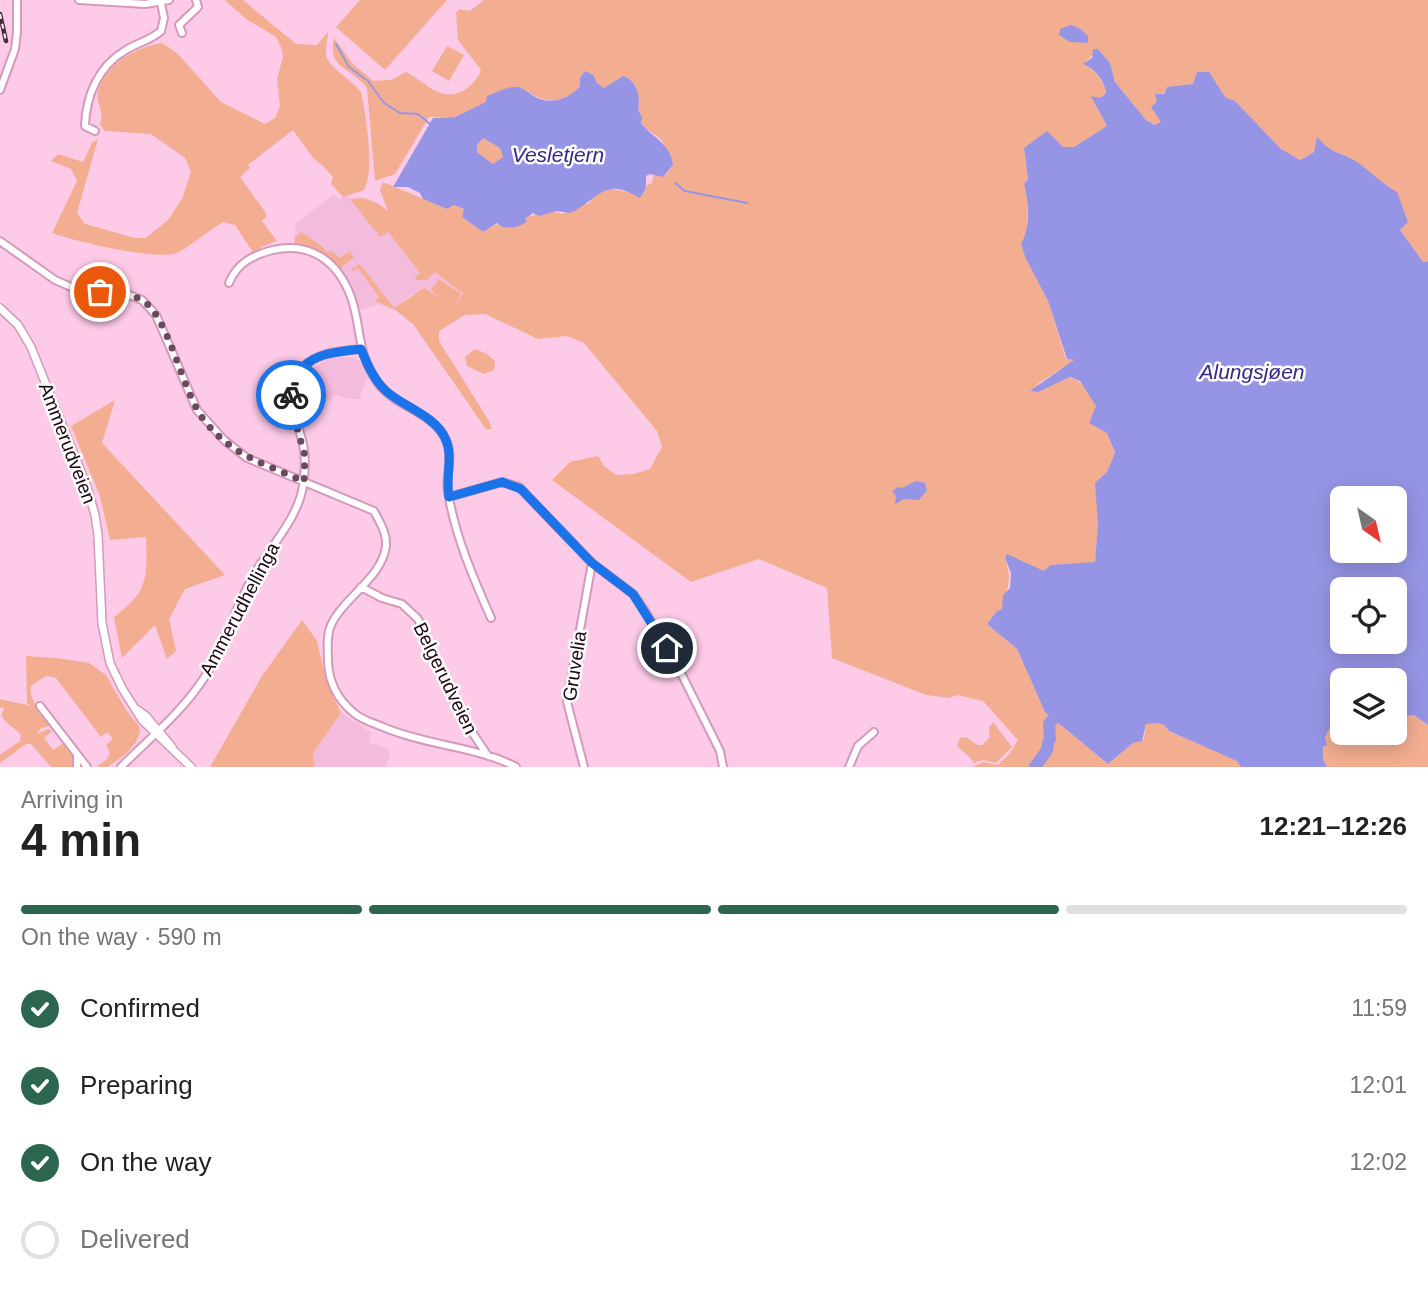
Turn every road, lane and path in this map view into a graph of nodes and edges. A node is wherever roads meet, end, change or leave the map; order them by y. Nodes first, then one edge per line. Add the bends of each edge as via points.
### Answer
1 (17, 0) edge
2 (79, 0) edge
3 (169, 0) edge
4 (196, 0) edge
5 (161, 3) junction
6 (183, 33) dead end
7 (3, 73) edge
8 (0, 90) edge
9 (95, 131) dead end
10 (0, 241) edge
11 (229, 283) dead end
12 (0, 308) edge
13 (361, 349) junction
14 (304, 482) junction
15 (449, 497) junction
16 (592, 563) junction
17 (360, 587) junction
18 (491, 618) dead end
19 (40, 706) dead end
20 (156, 731) junction
21 (874, 732) dead end
22 (77, 755) junction
23 (489, 758) junction
24 (77, 767) edge
25 (87, 767) edge
26 (121, 767) edge
27 (191, 767) edge
28 (516, 767) edge
29 (584, 767) edge
30 (723, 767) edge
31 (849, 767) edge

1 - 7 street via 16,41
2 - 5 street
3 - 5 street
4 - 6 street via 198,7 179,25
5 - 9 street via 161,31 117,56 94,85 85,126
7 - 8 street
10 - 14 street via 55,280 78,290 124,293 142,300 156,316 204,420 247,458
11 - 13 street via 235,269 255,256 279,249 308,249 345,284
12 - 20 street, Ammerudveien via 18,325 31,347 90,497 98,535 105,643 117,680 142,720
13 - 14 street, Ammerudhellinga via 322,354 297,377 291,401 303,443
13 - 15 street via 381,387 443,434 450,454
14 - 17 street via 364,505 374,511 383,527 384,554
14 - 20 street, Ammerudhellinga via 297,507 249,584 203,679
15 - 16 street via 498,483 511,484 527,494
15 - 18 street via 458,534
16 - 29 street, Gruvelia via 567,702
16 - 30 street via 623,586 645,611 679,669 720,751
17 - 23 street, Belgerudveien via 402,604 418,619 460,714
17 - 23 street via 331,625 328,638 329,675 340,697 355,714 387,729
19 - 22 street
20 - 26 street, Ammerudhellinga
20 - 27 street, Ammerudveien
21 - 31 street via 858,746
22 - 24 street
22 - 25 street
23 - 28 street

